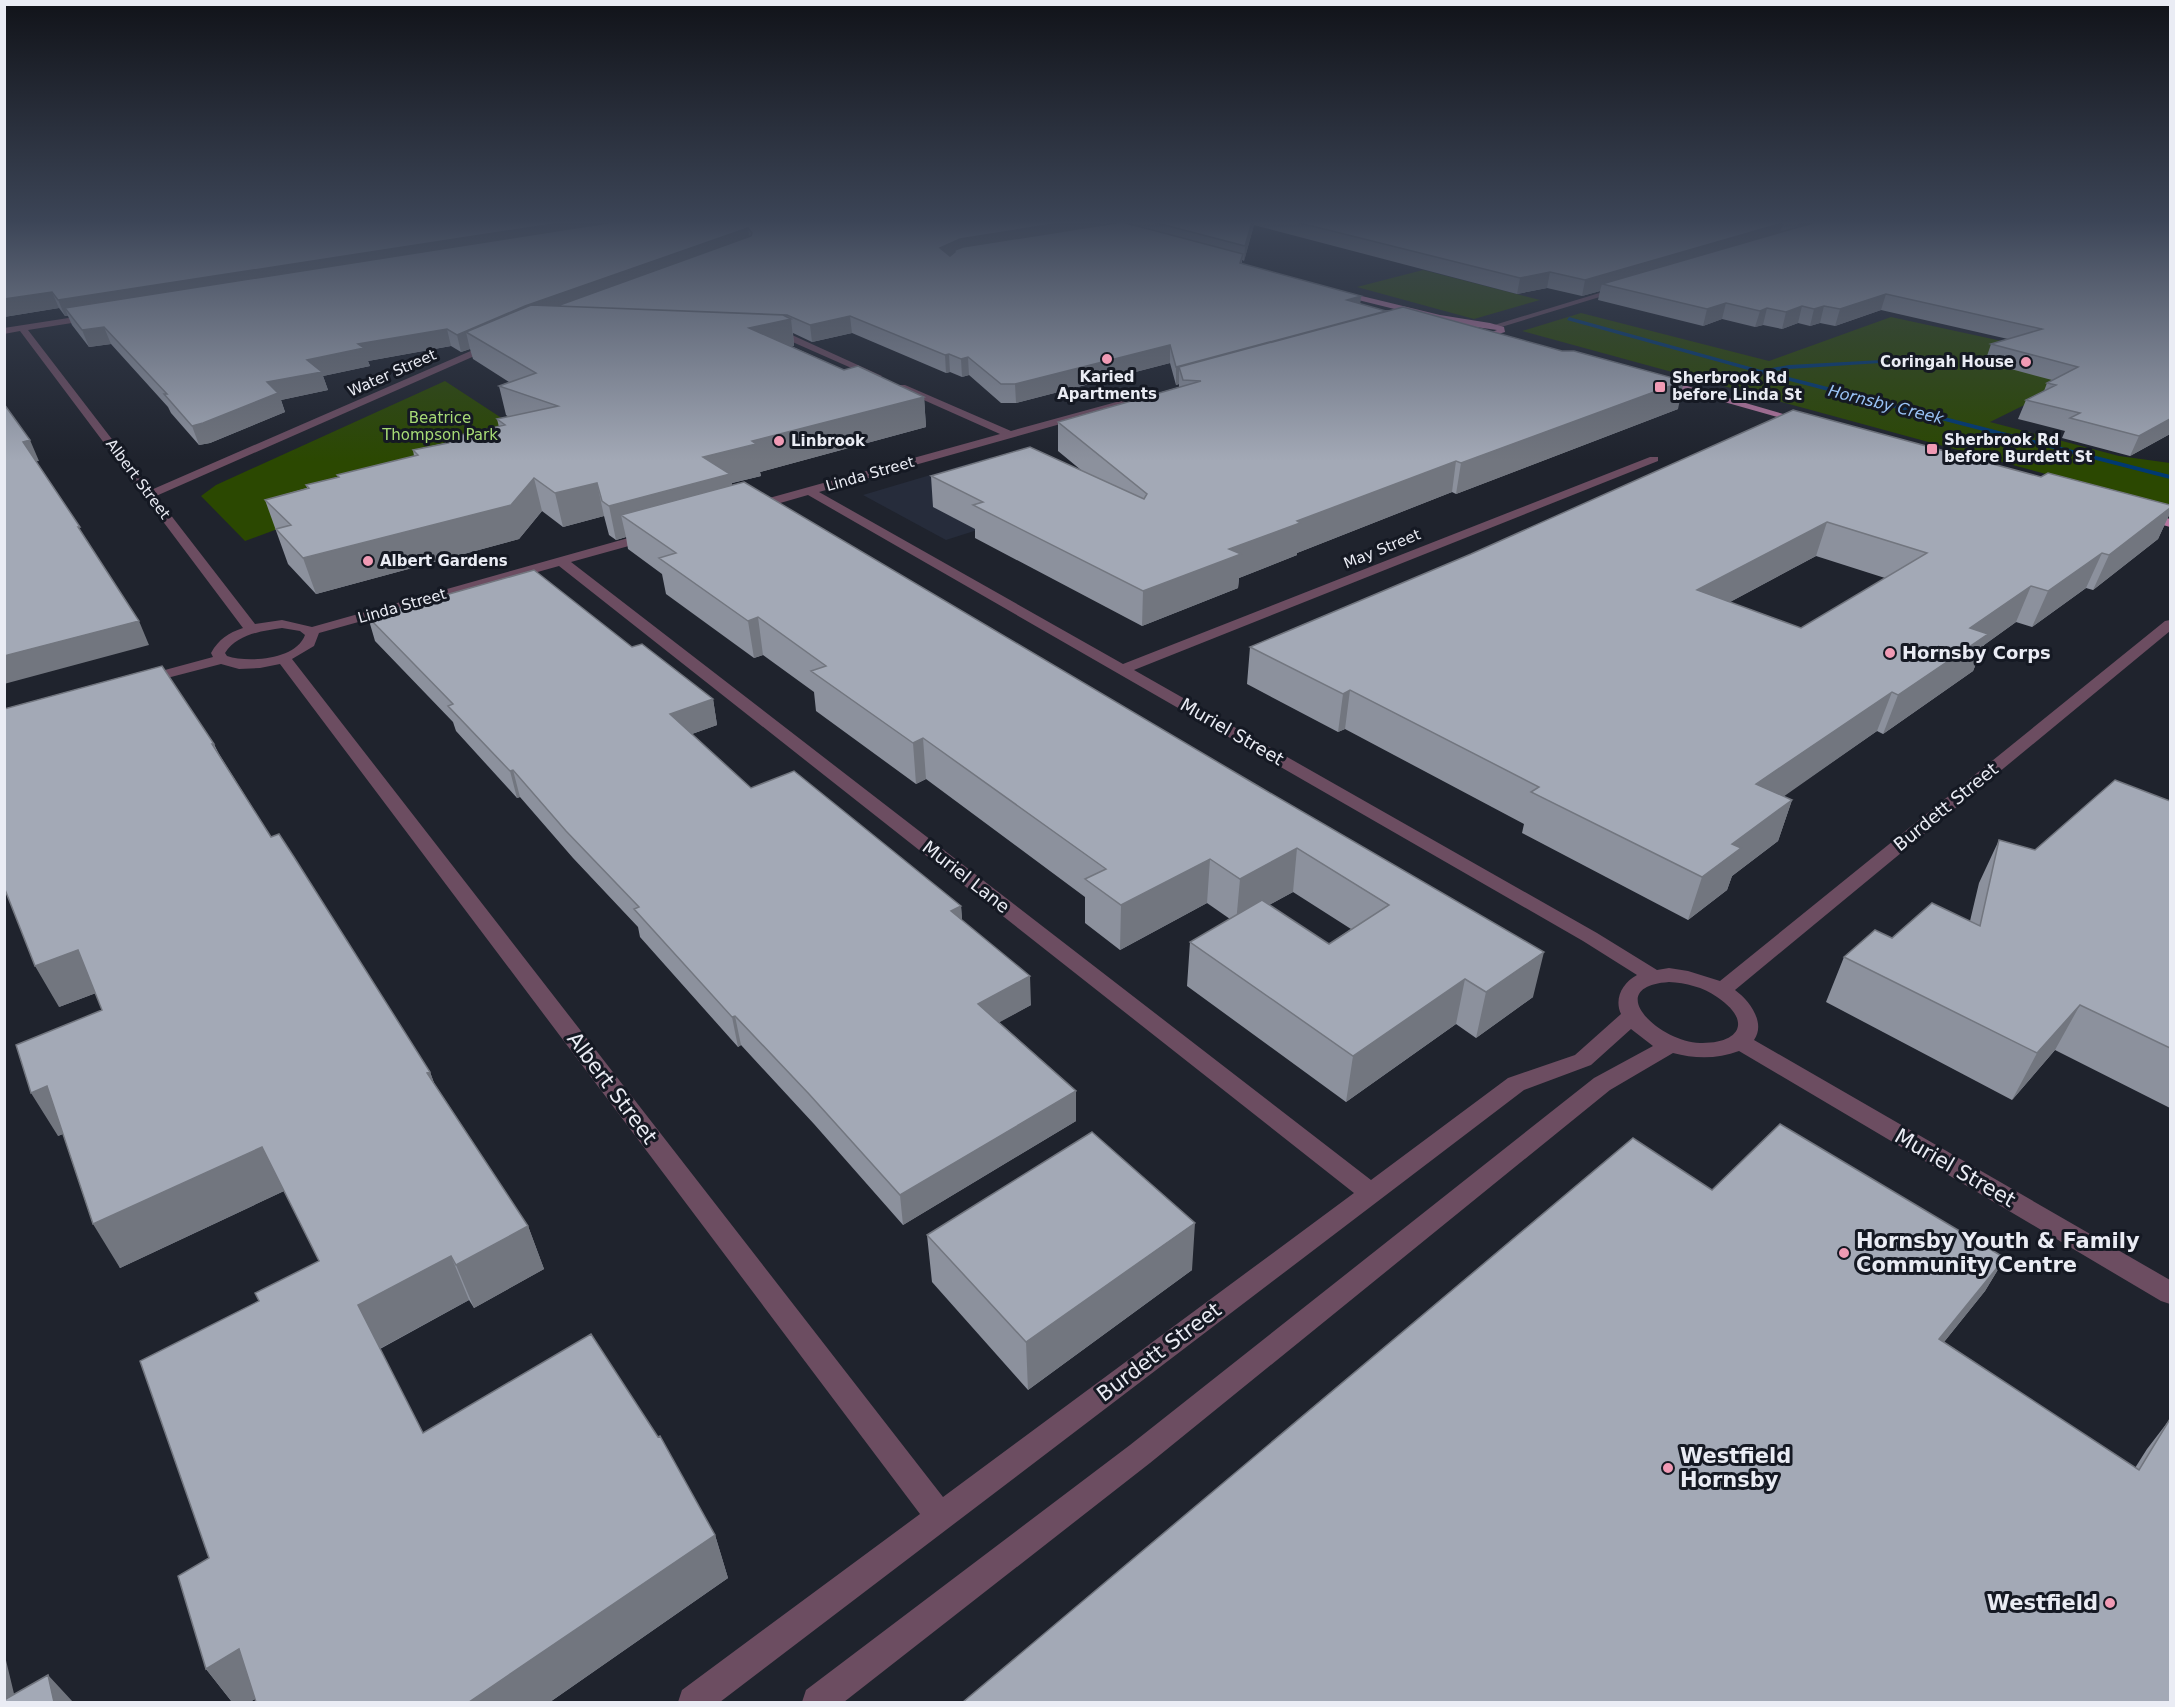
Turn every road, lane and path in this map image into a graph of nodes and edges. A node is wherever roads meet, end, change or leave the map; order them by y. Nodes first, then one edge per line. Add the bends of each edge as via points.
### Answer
1 (1374, 302) edge
2 (1582, 302) edge
3 (1404, 310) junction
4 (102, 316) edge
5 (1429, 319) junction
6 (1406, 325) edge
7 (22, 328) junction
8 (1469, 329) junction
9 (1495, 330) junction
10 (4, 331) edge
11 (1483, 335) edge
12 (765, 336) edge
13 (1515, 340) edge
14 (501, 342) edge
15 (1648, 377) edge
16 (1134, 400) edge
17 (1818, 425) edge
18 (1010, 435) junction
19 (1654, 459) dead end
20 (809, 491) junction
21 (150, 495) junction
22 (742, 510) edge
23 (2125, 511) edge
24 (2170, 523) edge
25 (663, 532) edge
26 (561, 561) junction
27 (2170, 624) edge
28 (252, 630) junction
29 (312, 631) junction
30 (284, 658) junction
31 (220, 659) junction
32 (1122, 670) junction
33 (130, 684) edge
34 (1652, 976) junction
35 (1722, 990) junction
36 (1632, 1016) junction
37 (1740, 1042) junction
38 (1671, 1045) junction
39 (1371, 1193) junction
40 (2170, 1293) edge
41 (940, 1517) junction
42 (694, 1702) edge
43 (818, 1702) edge

1 - 3 main road
2 - 9 street
3 - 5 main road
3 - 8 main road
4 - 7 street
5 - 6 street
5 - 8 main road
7 - 10 street
7 - 21 street, Albert Street
8 - 9 main road
9 - 11 main road
9 - 13 main road
12 - 18 street via 789,337
14 - 21 street, Water Street
15 - 17 main road
16 - 18 street, Linda Street
18 - 20 street, Linda Street
19 - 32 street, May Street
20 - 22 street, Linda Street
20 - 32 street, Muriel Street
21 - 28 street, Albert Street
23 - 24 main road
25 - 26 street, Linda Street
26 - 29 street, Linda Street
26 - 39 street, Muriel Lane
27 - 35 street, Burdett Street
28 - 29 street via 295,625
28 - 31 street via 238,634 220,647
29 - 30 street via 312,642 306,648
30 - 31 street via 253,665
30 - 41 street, Albert Street
31 - 33 street
32 - 34 street, Muriel Street
34 - 35 street via 1686,976
34 - 36 street via 1630,991 1627,1002
35 - 37 street via 1735,1000 1746,1017 1747,1033
36 - 38 street via 1643,1029
36 - 39 street, Burdett Street via 1582,1060 1516,1084
37 - 38 street via 1714,1052
37 - 40 street, Muriel Street
38 - 43 street via 1602,1084 1140,1454
39 - 41 street, Burdett Street
41 - 42 street, Burdett Street

